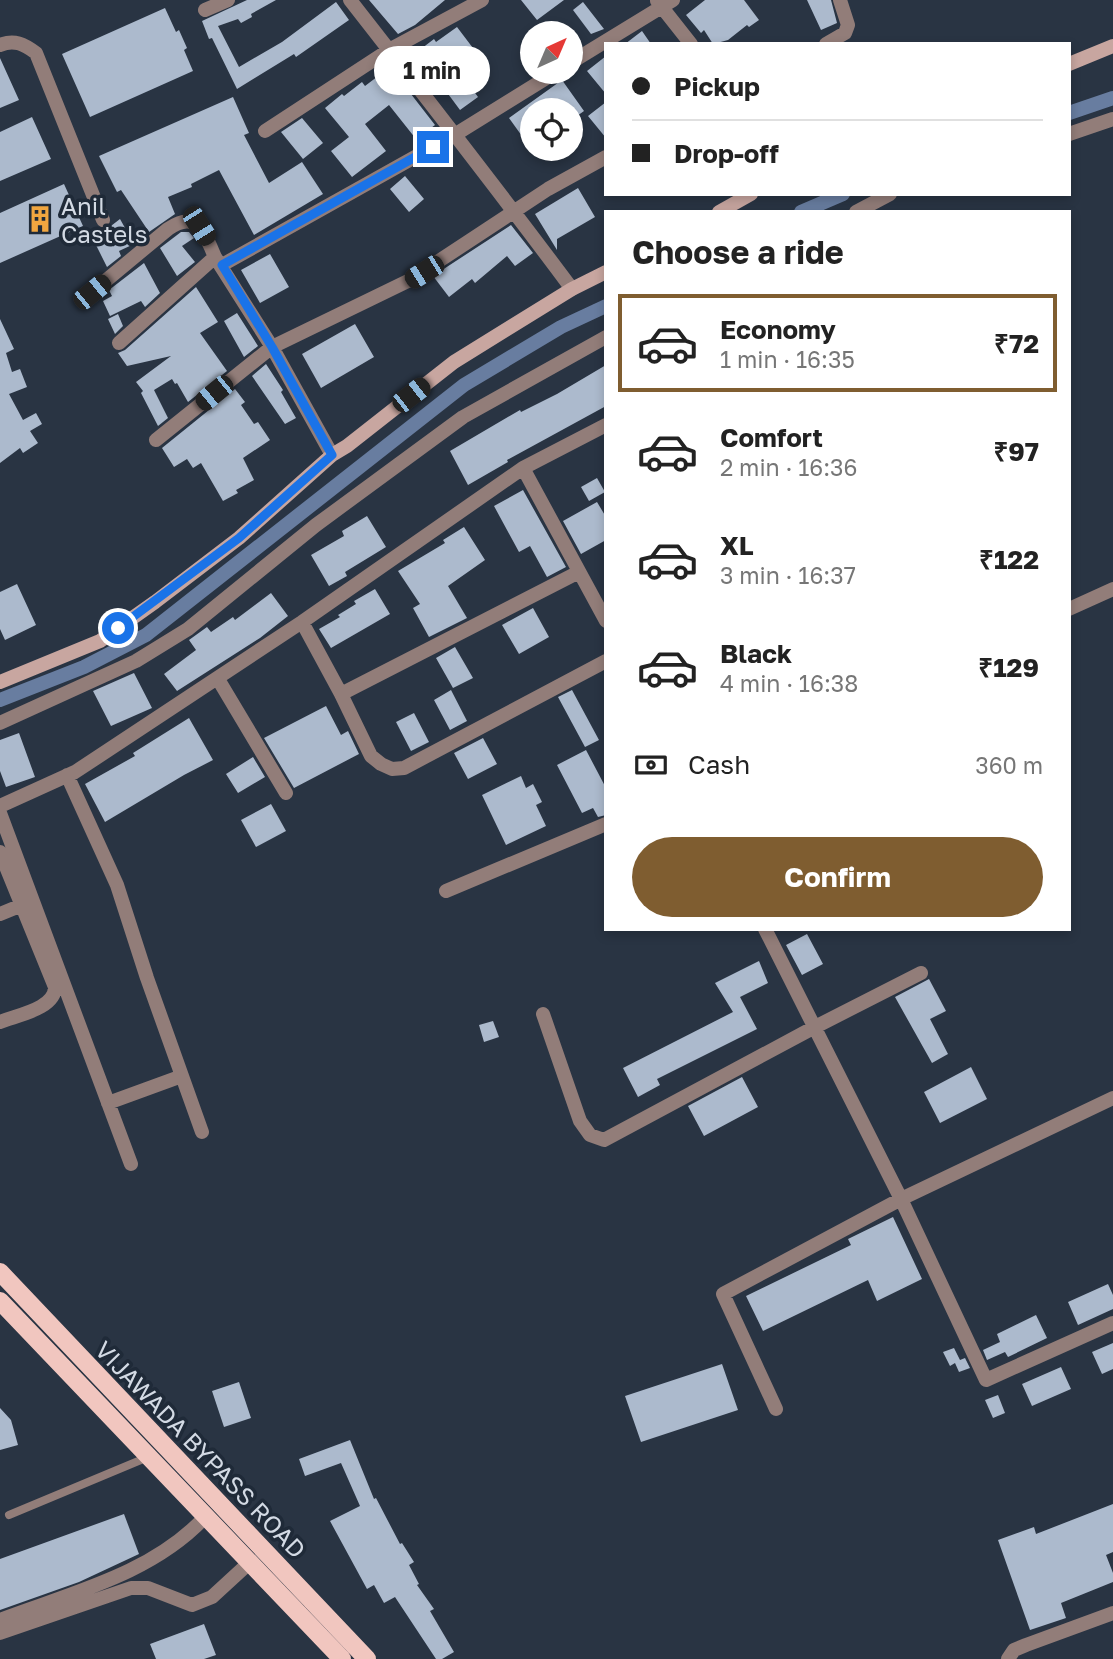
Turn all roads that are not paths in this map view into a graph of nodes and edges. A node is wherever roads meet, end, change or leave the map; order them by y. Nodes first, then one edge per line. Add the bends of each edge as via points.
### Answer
1 (228, 0) edge
2 (350, 0) edge
3 (482, 0) edge
4 (840, 0) edge
5 (663, 2) edge
6 (205, 10) dead end
7 (690, 42) edge
8 (829, 42) edge
9 (0, 45) edge
10 (1113, 46) edge
11 (389, 50) junction
12 (583, 54) edge
13 (1071, 63) edge
14 (537, 84) edge
15 (1113, 119) edge
16 (265, 131) dead end
17 (1071, 133) edge
18 (456, 134) junction
19 (604, 157) edge
20 (747, 196) edge
21 (886, 196) edge
22 (723, 210) edge
23 (860, 210) edge
24 (514, 211) junction
25 (103, 220) dead end
26 (219, 261) junction
27 (604, 273) edge
28 (572, 289) junction
29 (92, 292) dead end
30 (604, 338) edge
31 (119, 343) dead end
32 (272, 347) junction
33 (604, 426) edge
34 (156, 440) dead end
35 (332, 455) junction
36 (523, 468) junction
37 (579, 572) junction
38 (1113, 589) edge
39 (1071, 608) edge
40 (604, 614) edge
41 (302, 622) junction
42 (604, 662) edge
43 (218, 679) junction
44 (0, 682) edge
45 (341, 694) junction
46 (0, 723) edge
47 (67, 775) junction
48 (286, 793) dead end
49 (0, 806) edge
50 (0, 813) edge
51 (604, 825) edge
52 (0, 852) edge
53 (446, 891) dead end
54 (22, 905) junction
55 (0, 914) edge
56 (766, 931) edge
57 (921, 973) dead end
58 (543, 1014) dead end
59 (0, 1022) edge
60 (813, 1028) junction
61 (182, 1076) junction
62 (1113, 1098) edge
63 (108, 1103) junction
64 (202, 1132) dead end
65 (131, 1164) dead end
66 (901, 1199) junction
67 (0, 1272) edge
68 (0, 1301) edge
69 (1113, 1323) edge
70 (776, 1409) dead end
71 (148, 1457) junction
72 (9, 1515) dead end
73 (205, 1517) junction
74 (250, 1563) junction
75 (1113, 1613) edge
76 (0, 1620) edge
77 (0, 1633) edge
78 (342, 1659) edge
79 (367, 1659) edge
80 (1008, 1659) edge

1 - 6 street
2 - 11 street
3 - 11 street
4 - 8 street via 848,25 845,33
5 - 7 street
5 - 12 street
9 - 25 street via 24,44 36,53
10 - 13 street
11 - 16 street
11 - 18 street
14 - 18 street
15 - 17 street
18 - 24 street
18 - 26 street
19 - 24 street
20 - 22 street
21 - 23 street
24 - 28 street
24 - 32 street via 410,281
26 - 29 street via 199,226 190,220 180,221
26 - 31 street
26 - 32 street
27 - 28 street
28 - 35 street via 454,362
30 - 46 street via 463,416 316,525 188,629 136,661
32 - 34 street
32 - 35 street
33 - 36 street
35 - 44 street via 239,538 100,641
36 - 37 street
36 - 41 street
37 - 40 street
37 - 45 street
38 - 39 street
41 - 43 street
41 - 45 street
42 - 45 street via 404,768 392,769 371,756
43 - 47 street
43 - 48 street
47 - 49 street
47 - 61 street via 117,885
50 - 63 street
51 - 53 street
52 - 54 street
54 - 55 street
54 - 59 street via 55,993 45,1004
56 - 60 street
57 - 60 street
58 - 60 street via 580,1121 590,1135 604,1140
60 - 66 street
61 - 63 street
61 - 64 street
62 - 66 street
63 - 65 street
66 - 69 street via 986,1380
66 - 70 street via 723,1294
67 - 79 main road, VIJAWADA BYPASS ROAD
68 - 71 main road, VIJAWADA BYPASS ROAD
71 - 72 lane
71 - 73 main road, VIJAWADA BYPASS ROAD
73 - 74 main road, VIJAWADA BYPASS ROAD
73 - 76 street via 187,1536 141,1567
74 - 77 street via 204,1602 192,1605 148,1588 131,1588
74 - 78 main road, VIJAWADA BYPASS ROAD
75 - 80 street via 1014,1650

